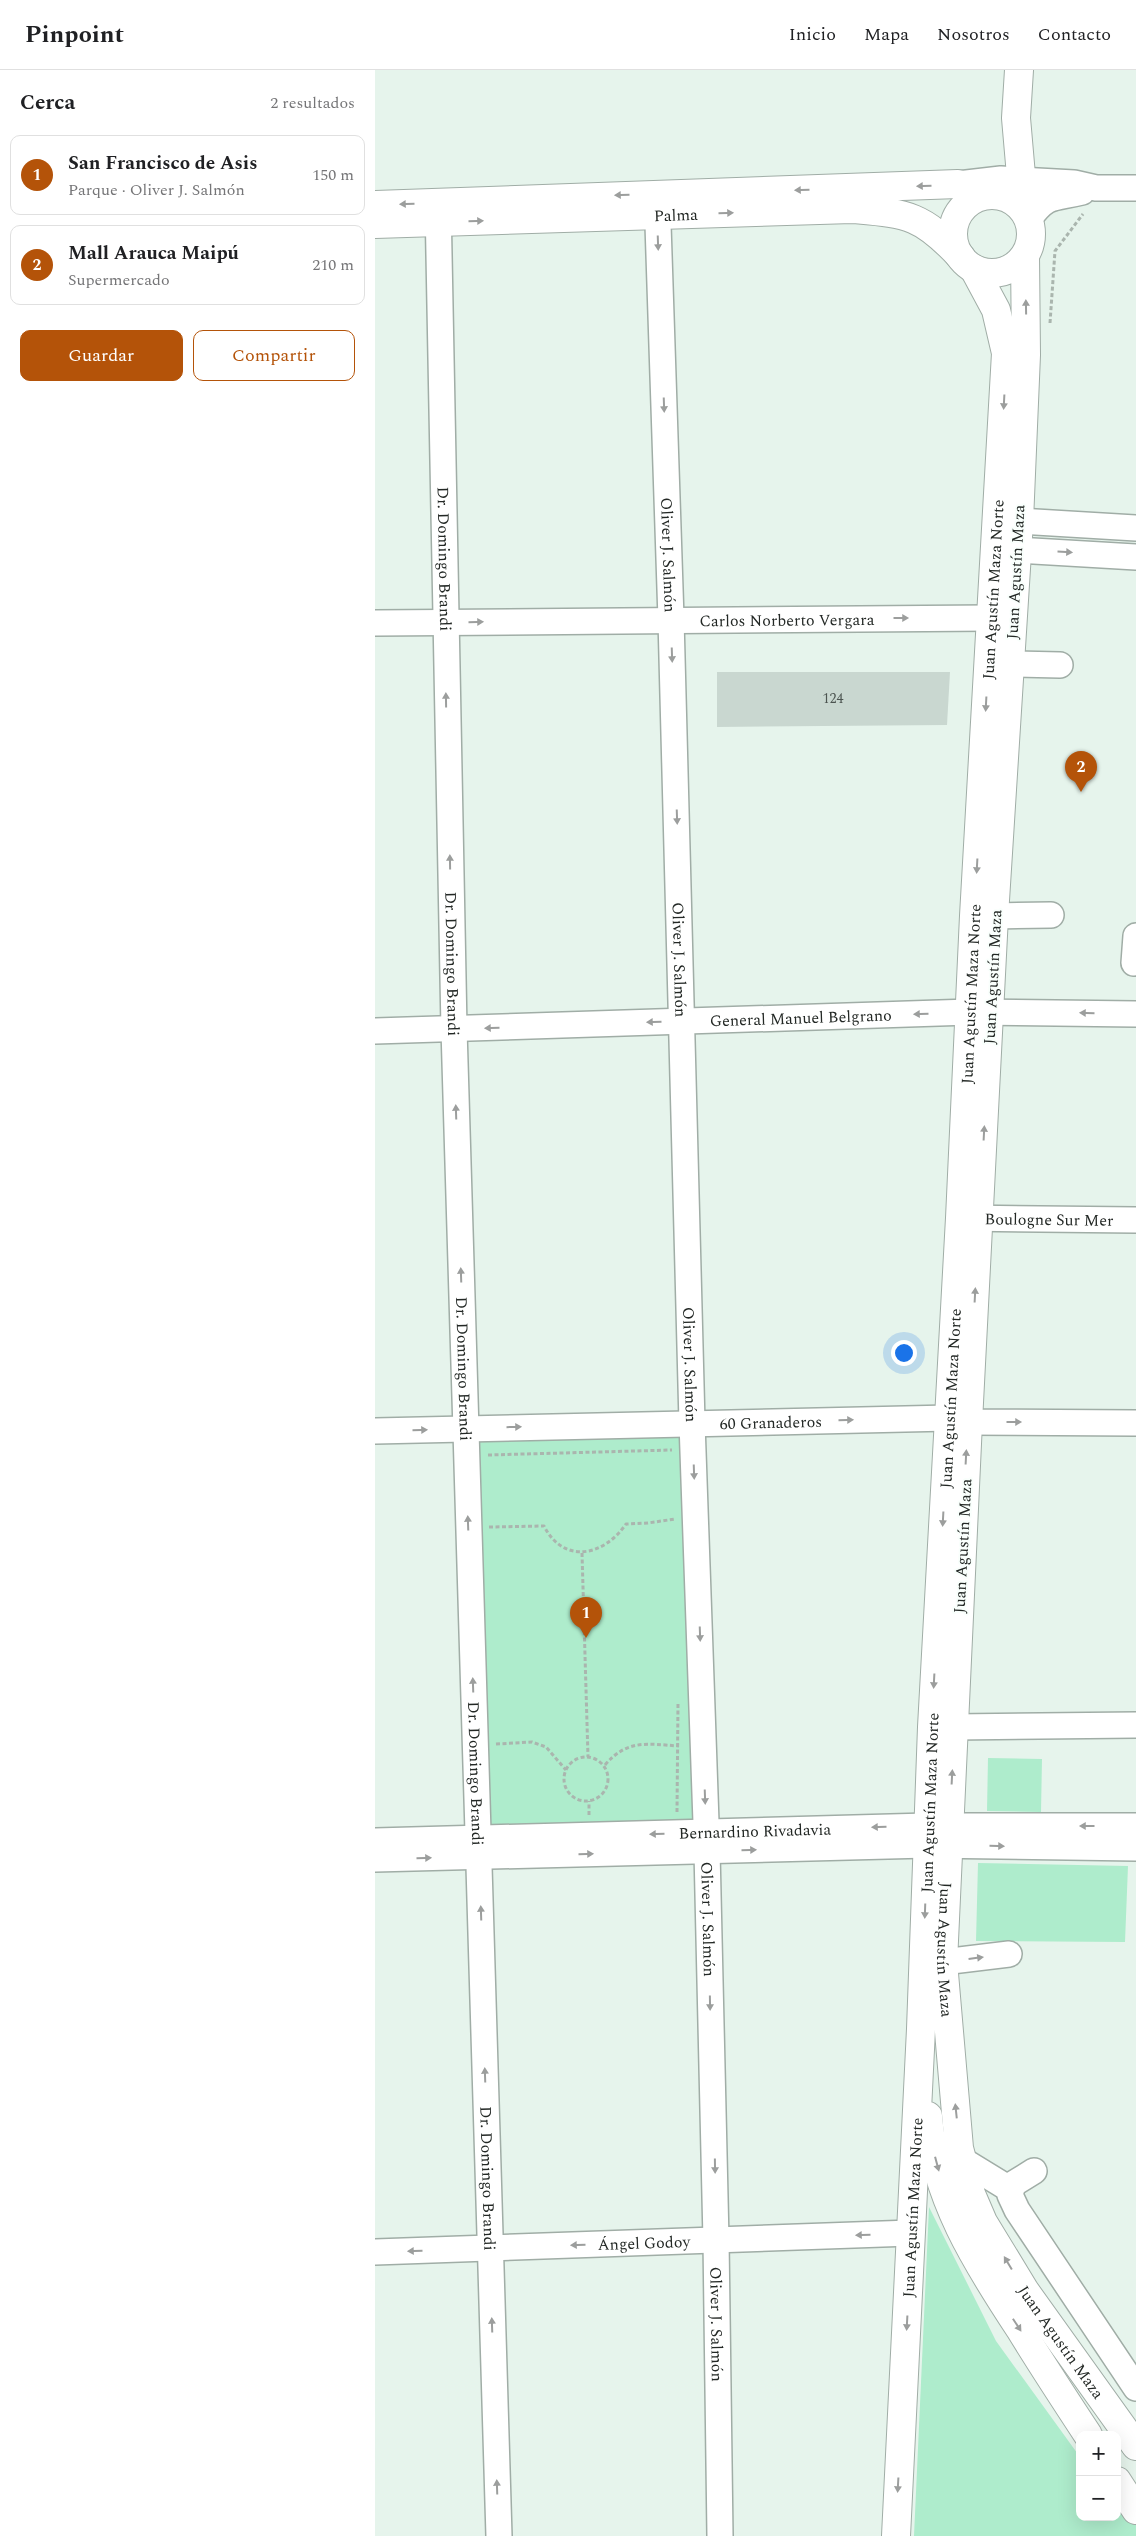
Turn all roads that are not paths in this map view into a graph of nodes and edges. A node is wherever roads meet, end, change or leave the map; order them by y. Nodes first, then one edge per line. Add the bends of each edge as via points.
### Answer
1 (1019, 70) edge
2 (1096, 188) junction
3 (1136, 188) edge
4 (1015, 194) junction
5 (375, 204) edge
6 (657, 205) junction
7 (438, 212) junction
8 (375, 224) edge
9 (1025, 256) junction
10 (967, 263) junction
11 (1019, 521) junction
12 (1136, 528) edge
13 (1016, 550) junction
14 (1136, 557) edge
15 (990, 618) junction
16 (671, 619) junction
17 (445, 622) junction
18 (375, 623) edge
19 (1010, 664) junction
20 (1060, 665) dead end
21 (1051, 915) dead end
22 (994, 916) junction
23 (1136, 936) edge
24 (1134, 962) dead end
25 (980, 1013) junction
26 (1136, 1014) edge
27 (682, 1021) junction
28 (453, 1029) junction
29 (375, 1031) edge
30 (970, 1218) junction
31 (1136, 1220) edge
32 (958, 1420) junction
33 (692, 1423) junction
34 (1136, 1423) edge
35 (465, 1428) junction
36 (375, 1431) edge
37 (1136, 1725) edge
38 (954, 1727) junction
39 (1136, 1826) edge
40 (938, 1836) junction
41 (375, 1841) edge
42 (706, 1842) junction
43 (479, 1847) junction
44 (1136, 1848) edge
45 (375, 1859) edge
46 (1009, 1954) dead end
47 (943, 1962) junction
48 (921, 2030) junction
49 (961, 2160) junction
50 (1034, 2170) dead end
51 (1011, 2190) junction
52 (911, 2234) junction
53 (717, 2240) junction
54 (490, 2248) junction
55 (375, 2252) edge
56 (1136, 2388) edge
57 (1084, 2431) edge
58 (1136, 2445) edge
59 (1121, 2487) edge
60 (1136, 2510) edge
61 (499, 2536) edge
62 (720, 2536) edge
63 (896, 2536) edge

1 - 4 main road
2 - 3 street, Palma
2 - 4 street, Palma via 1074,182
2 - 4 street, Palma via 1048,199 1040,204
4 -> 6 main road, Palma via 958,184
4 - 9 main road via 1032,231 1031,244
4 - 10 main road via 977,197 957,218 953,235 955,247
7 -> 5 main road, Palma
6 - 7 main road, Palma
6 -> 10 main road, Palma via 900,213 943,237
6 -> 16 street, Oliver J. Salmón
7 - 8 main road, Palma
7 - 17 street, Dr. Domingo Brandi
9 - 10 main road via 1002,272 988,273
11 -> 9 main road, Juan Agustín Maza via 1026,355
10 -> 15 main road, Juan Agustín Maza Norte via 996,310 1007,353
11 - 12 street
11 - 13 main road, Juan Agustín Maza
13 -> 14 street
13 - 19 main road, Juan Agustín Maza
16 -> 15 street, Carlos Norberto Vergara
15 -> 25 main road, Juan Agustín Maza Norte
17 -> 16 street, Carlos Norberto Vergara
16 -> 27 street, Oliver J. Salmón
17 - 18 street, Carlos Norberto Vergara
28 -> 17 street, Dr. Domingo Brandi
19 - 20 street
19 - 22 main road, Juan Agustín Maza
21 - 22 street
22 - 25 main road, Juan Agustín Maza
23 - 24 street
26 -> 25 street, General Manuel Belgrano
25 -> 27 street, General Manuel Belgrano
25 - 30 main road, Juan Agustín Maza Norte
27 -> 28 street, General Manuel Belgrano
27 - 33 street, Oliver J. Salmón
28 - 29 street, General Manuel Belgrano
35 -> 28 street, Dr. Domingo Brandi
30 - 31 street, Boulogne Sur Mer
30 - 32 main road, Juan Agustín Maza Norte
33 -> 32 street, 60 Granaderos
32 -> 34 street, 60 Granaderos
38 -> 32 main road, Juan Agustín Maza
32 -> 40 main road, Juan Agustín Maza Norte
35 -> 33 street, 60 Granaderos
33 -> 42 street, Oliver J. Salmón
36 -> 35 street, 60 Granaderos
43 -> 35 street, Dr. Domingo Brandi
37 - 38 street
40 -> 38 main road, Juan Agustín Maza
39 -> 40 street, Bernardino Rivadavia
40 - 42 street, Bernardino Rivadavia
40 -> 44 street, Bernardino Rivadavia
40 - 47 main road, Juan Agustín Maza
40 -> 48 main road, Juan Agustín Maza Norte
41 - 43 street, Bernardino Rivadavia
42 - 43 street, Bernardino Rivadavia
42 -> 53 street, Oliver J. Salmón
45 -> 43 street, Bernardino Rivadavia
54 -> 43 street, Dr. Domingo Brandi
47 -> 46 street
49 -> 47 main road, Juan Agustín Maza
48 - 52 main road, Juan Agustín Maza Norte
48 -> 57 main road, Juan Agustín Maza via 929,2129 947,2198 967,2246
49 - 51 street
58 -> 49 main road, Juan Agustín Maza via 1020,2284 983,2222
50 - 51 street via 1013,2184
51 - 56 street via 1017,2210
52 -> 53 street, Ángel Godoy
52 -> 63 main road, Juan Agustín Maza Norte
53 -> 54 street, Ángel Godoy
53 - 62 street, Oliver J. Salmón
54 -> 55 street, Ángel Godoy
61 -> 54 street, Dr. Domingo Brandi
59 - 60 main road

